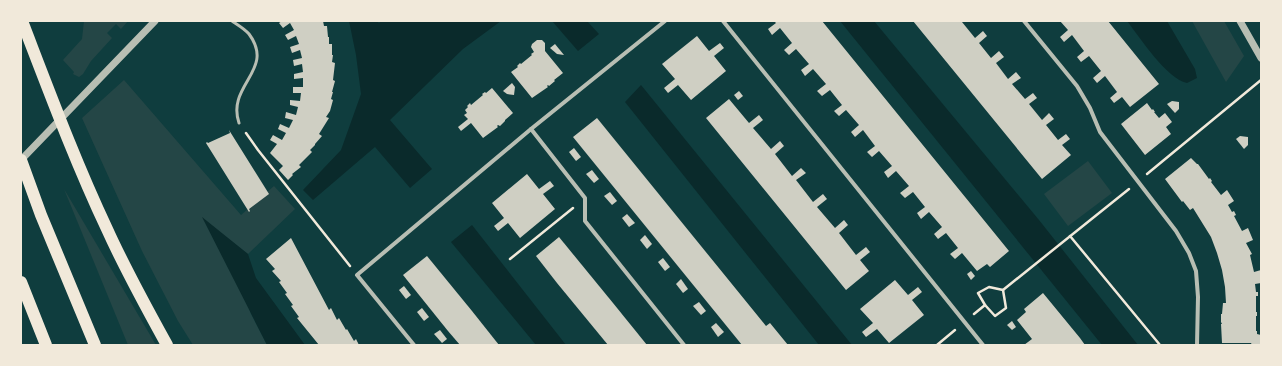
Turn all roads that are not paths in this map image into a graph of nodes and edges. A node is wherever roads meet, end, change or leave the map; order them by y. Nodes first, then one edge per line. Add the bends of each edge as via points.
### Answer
1 (22, 21) edge
2 (156, 21) edge
3 (232, 21) edge
4 (665, 21) edge
5 (723, 21) edge
6 (1024, 21) edge
7 (1240, 21) edge
8 (1261, 58) edge
9 (239, 123) road end
10 (531, 130) junction
11 (21, 160) edge
12 (21, 282) edge
13 (46, 345) edge
14 (95, 345) edge
15 (167, 345) edge
16 (414, 345) edge
17 (684, 345) edge
18 (983, 345) edge
19 (1197, 345) edge

1 - 15 highway via 110,236
2 - 11 street
3 - 9 lane via 249,33 258,55 257,64 239,95 236,115
4 - 10 street
5 - 18 street
6 - 19 street via 1077,86 1100,132 1176,231 1189,253 1196,271
7 - 8 street
10 - 16 street via 357,275
10 - 17 street via 585,198 585,221
11 - 14 highway
12 - 13 highway

